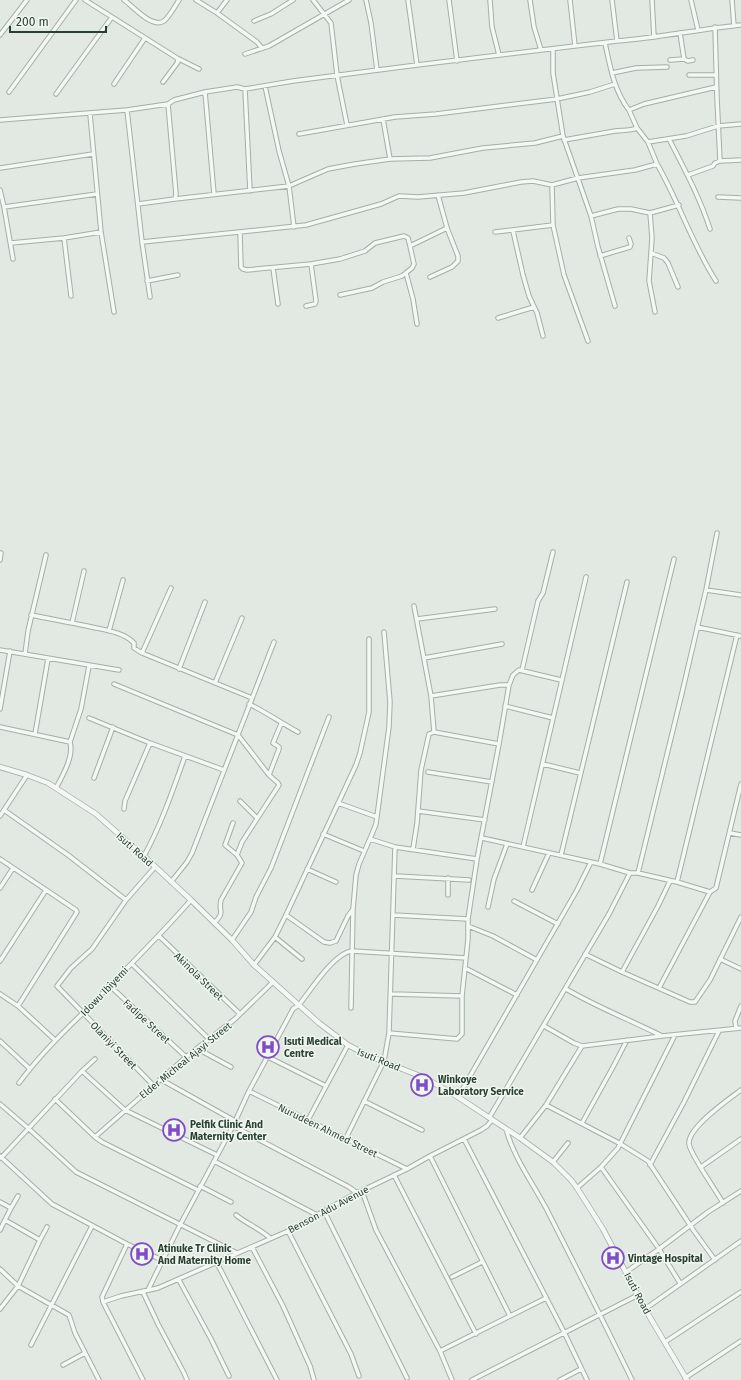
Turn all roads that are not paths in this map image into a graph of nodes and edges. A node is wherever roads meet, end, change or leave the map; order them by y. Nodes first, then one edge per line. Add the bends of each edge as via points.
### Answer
1 (27, 0) edge
2 (76, 0) edge
3 (85, 0) edge
4 (126, 0) edge
5 (179, 0) edge
6 (196, 0) edge
7 (227, 0) edge
8 (293, 0) edge
9 (313, 0) edge
10 (349, 0) edge
11 (366, 0) edge
12 (408, 0) edge
13 (449, 0) edge
14 (490, 0) edge
15 (530, 0) edge
16 (570, 0) edge
17 (612, 0) edge
18 (652, 0) edge
19 (691, 0) edge
20 (732, 0) edge
21 (217, 13) junction
22 (325, 14) junction
23 (112, 17) junction
24 (254, 21) dead end
25 (741, 25) edge
26 (734, 26) junction
27 (715, 28) junction
28 (698, 30) junction
29 (680, 33) junction
30 (0, 35) edge
31 (654, 37) junction
32 (145, 38) junction
33 (617, 41) junction
34 (605, 43) junction
35 (575, 46) junction
36 (262, 48) junction
37 (553, 49) junction
38 (541, 50) junction
39 (246, 54) dead end
40 (499, 55) junction
41 (177, 58) junction
42 (684, 59) junction
43 (670, 60) dead end
44 (693, 60) dead end
45 (457, 61) junction
46 (417, 65) junction
47 (667, 67) dead end
48 (199, 69) dead end
49 (377, 70) junction
50 (612, 73) junction
51 (337, 75) junction
52 (689, 75) dead end
53 (716, 75) junction
54 (163, 82) dead end
55 (114, 84) dead end
56 (615, 84) junction
57 (265, 86) junction
58 (716, 87) junction
59 (244, 89) junction
60 (9, 92) dead end
61 (205, 92) junction
62 (56, 94) dead end
63 (557, 99) junction
64 (168, 104) junction
65 (127, 110) junction
66 (629, 110) junction
67 (90, 114) junction
68 (383, 119) junction
69 (0, 120) edge
70 (741, 124) edge
71 (346, 125) junction
72 (718, 126) junction
73 (637, 128) junction
74 (299, 134) dead end
75 (564, 138) junction
76 (669, 139) junction
77 (648, 142) junction
78 (93, 154) junction
79 (390, 159) junction
80 (720, 160) junction
81 (741, 160) edge
82 (657, 164) junction
83 (0, 168) edge
84 (688, 175) junction
85 (578, 178) junction
86 (552, 185) junction
87 (289, 186) junction
88 (0, 190) edge
89 (250, 191) junction
90 (97, 194) junction
91 (214, 194) junction
92 (438, 195) junction
93 (718, 197) dead end
94 (741, 198) edge
95 (175, 199) junction
96 (138, 204) junction
97 (679, 205) junction
98 (4, 207) junction
99 (650, 213) junction
100 (591, 216) junction
101 (553, 225) junction
102 (294, 227) junction
103 (447, 228) junction
104 (710, 229) dead end
105 (513, 231) junction
106 (101, 232) junction
107 (495, 232) dead end
108 (240, 233) junction
109 (64, 238) junction
110 (629, 238) dead end
111 (142, 242) junction
112 (10, 243) junction
113 (410, 246) junction
114 (651, 253) junction
115 (600, 256) junction
116 (13, 259) dead end
117 (310, 264) junction
118 (273, 268) junction
119 (406, 273) junction
120 (178, 275) dead end
121 (430, 277) dead end
122 (716, 280) dead end
123 (148, 281) junction
124 (678, 287) dead end
125 (340, 295) dead end
126 (71, 296) dead end
127 (150, 297) dead end
128 (278, 304) dead end
129 (306, 306) dead end
130 (615, 306) dead end
131 (534, 307) junction
132 (114, 312) dead end
133 (654, 312) dead end
134 (498, 318) dead end
135 (417, 324) dead end
136 (543, 336) dead end
137 (588, 341) dead end
138 (717, 533) dead end
139 (553, 552) dead end
140 (1, 553) dead end
141 (46, 555) dead end
142 (674, 559) dead end
143 (0, 560) edge
144 (84, 571) dead end
145 (586, 577) dead end
146 (123, 580) dead end
147 (627, 582) dead end
148 (171, 588) dead end
149 (706, 590) junction
150 (741, 595) edge
151 (205, 602) dead end
152 (414, 606) dead end
153 (495, 609) dead end
154 (31, 615) junction
155 (242, 618) dead end
156 (417, 619) junction
157 (72, 623) junction
158 (697, 628) junction
159 (109, 631) junction
160 (384, 632) dead end
161 (739, 635) edge
162 (369, 639) dead end
163 (274, 642) dead end
164 (502, 644) dead end
165 (0, 650) edge
166 (10, 651) junction
167 (142, 653) junction
168 (25, 654) junction
169 (424, 658) junction
170 (48, 659) junction
171 (89, 666) junction
172 (179, 669) junction
173 (119, 670) dead end
174 (522, 670) junction
175 (561, 680) junction
176 (215, 683) junction
177 (114, 684) dead end
178 (509, 685) junction
179 (431, 696) junction
180 (252, 698) junction
181 (249, 704) junction
182 (505, 706) junction
183 (0, 709) edge
184 (329, 717) dead end
185 (89, 718) dead end
186 (553, 718) junction
187 (281, 724) junction
188 (0, 727) edge
189 (113, 727) junction
190 (298, 732) dead end
191 (434, 732) junction
192 (35, 734) junction
193 (238, 735) junction
194 (70, 742) junction
195 (150, 743) junction
196 (499, 744) junction
197 (185, 756) junction
198 (543, 764) junction
199 (0, 767) edge
200 (224, 770) junction
201 (428, 772) dead end
202 (580, 773) junction
203 (27, 775) junction
204 (269, 775) junction
205 (94, 778) dead end
206 (492, 782) junction
207 (741, 784) edge
208 (56, 788) junction
209 (740, 794) edge
210 (240, 801) dead end
211 (338, 803) junction
212 (124, 809) dead end
213 (4, 810) junction
214 (418, 811) junction
215 (0, 816) edge
216 (377, 817) junction
217 (258, 818) junction
218 (484, 820) junction
219 (233, 823) dead end
220 (730, 833) junction
221 (323, 834) junction
222 (741, 836) edge
223 (482, 838) junction
224 (370, 839) junction
225 (507, 844) junction
226 (395, 846) junction
227 (523, 847) junction
228 (413, 850) junction
229 (364, 851) junction
230 (549, 853) junction
231 (237, 855) junction
232 (561, 855) junction
233 (144, 856) junction
234 (0, 859) edge
235 (477, 859) junction
236 (591, 862) junction
237 (600, 864) junction
238 (155, 867) junction
239 (13, 868) junction
240 (307, 869) junction
241 (630, 873) junction
242 (638, 873) junction
243 (395, 876) junction
244 (448, 878) junction
245 (469, 880) dead end
246 (670, 881) junction
247 (171, 882) junction
248 (336, 882) dead end
249 (677, 882) junction
250 (0, 888) edge
251 (46, 890) junction
252 (532, 890) dead end
253 (710, 892) junction
254 (448, 895) dead end
255 (126, 900) junction
256 (191, 900) junction
257 (514, 901) dead end
258 (488, 907) dead end
259 (353, 909) junction
260 (286, 915) junction
261 (393, 915) junction
262 (741, 917) edge
263 (468, 919) junction
264 (214, 923) junction
265 (558, 924) junction
266 (468, 926) junction
267 (159, 936) junction
268 (275, 937) junction
269 (232, 940) junction
270 (352, 951) junction
271 (393, 954) junction
272 (585, 954) junction
273 (466, 958) junction
274 (302, 959) dead end
275 (720, 959) junction
276 (537, 960) junction
277 (0, 961) edge
278 (133, 965) dead end
279 (254, 965) junction
280 (465, 968) junction
281 (741, 969) edge
282 (622, 972) junction
283 (273, 982) junction
284 (109, 985) junction
285 (659, 988) junction
286 (566, 989) junction
287 (0, 994) edge
288 (392, 994) junction
289 (517, 995) junction
290 (462, 996) junction
291 (299, 1005) junction
292 (18, 1006) junction
293 (741, 1006) edge
294 (351, 1008) dead end
295 (83, 1012) junction
296 (240, 1014) junction
297 (544, 1026) junction
298 (736, 1028) junction
299 (741, 1028) edge
300 (719, 1031) junction
301 (390, 1033) junction
302 (675, 1034) junction
303 (662, 1036) junction
304 (209, 1039) junction
305 (55, 1040) junction
306 (627, 1040) junction
307 (0, 1041) edge
308 (348, 1045) junction
309 (582, 1046) junction
310 (198, 1049) junction
311 (186, 1057) junction
312 (268, 1057) junction
313 (95, 1059) dead end
314 (384, 1061) junction
315 (231, 1067) dead end
316 (30, 1068) junction
317 (82, 1070) junction
318 (160, 1080) junction
319 (19, 1083) dead end
320 (153, 1085) junction
321 (326, 1086) junction
322 (741, 1090) edge
323 (249, 1091) junction
324 (458, 1097) junction
325 (55, 1099) junction
326 (364, 1102) junction
327 (0, 1104) edge
328 (546, 1105) junction
329 (125, 1110) junction
330 (491, 1119) junction
331 (235, 1120) junction
332 (308, 1120) junction
333 (582, 1123) junction
334 (233, 1126) junction
335 (28, 1128) junction
336 (506, 1129) junction
337 (422, 1130) dead end
338 (95, 1137) junction
339 (346, 1138) junction
340 (520, 1138) junction
341 (464, 1139) junction
342 (741, 1139) edge
343 (568, 1143) dead end
344 (619, 1143) junction
345 (217, 1155) junction
346 (430, 1156) junction
347 (0, 1157) edge
348 (214, 1161) junction
349 (553, 1162) junction
350 (650, 1165) junction
351 (601, 1167) junction
352 (701, 1167) junction
353 (407, 1169) junction
354 (394, 1175) junction
355 (199, 1188) junction
356 (577, 1188) junction
357 (362, 1191) junction
358 (741, 1191) edge
359 (357, 1193) junction
360 (18, 1196) dead end
361 (0, 1202) edge
362 (231, 1202) dead end
363 (723, 1203) junction
364 (11, 1208) junction
365 (324, 1211) junction
366 (236, 1214) dead end
367 (317, 1215) junction
368 (5, 1220) junction
369 (180, 1225) junction
370 (92, 1226) junction
371 (691, 1226) junction
372 (47, 1227) dead end
373 (0, 1230) edge
374 (288, 1231) junction
375 (270, 1238) junction
376 (40, 1240) junction
377 (741, 1241) edge
378 (127, 1244) junction
379 (252, 1246) junction
380 (658, 1247) junction
381 (237, 1253) junction
382 (162, 1260) junction
383 (715, 1260) junction
384 (482, 1262) junction
385 (217, 1263) junction
386 (0, 1269) edge
387 (626, 1272) junction
388 (452, 1277) dead end
389 (179, 1280) junction
390 (680, 1283) junction
391 (18, 1286) junction
392 (146, 1291) junction
393 (741, 1292) edge
394 (638, 1295) junction
395 (546, 1298) junction
396 (103, 1302) junction
397 (52, 1304) junction
398 (645, 1308) junction
399 (0, 1309) edge
400 (600, 1315) junction
401 (510, 1316) junction
402 (476, 1334) junction
403 (564, 1334) junction
404 (741, 1341) edge
405 (665, 1342) junction
406 (31, 1345) dead end
407 (440, 1351) junction
408 (85, 1353) junction
409 (63, 1365) dead end
410 (581, 1369) junction
411 (229, 1376) dead end
412 (359, 1376) dead end
413 (407, 1378) dead end
414 (686, 1379) edge
415 (99, 1380) edge
416 (143, 1380) edge
417 (187, 1380) edge
418 (277, 1380) edge
419 (314, 1380) edge
420 (452, 1380) edge
421 (472, 1380) edge
422 (560, 1380) edge
423 (587, 1380) edge
424 (632, 1380) edge

1 - 30 street
2 - 60 street
3 - 23 street
4 - 5 street via 152,22 159,23 165,20
6 - 21 street
7 - 21 street
8 - 24 street
9 - 22 street
10 - 22 street
11 - 49 street
12 - 46 street
13 - 45 street
14 - 40 street via 492,27
15 - 38 street
16 - 35 street
17 - 33 street
18 - 31 street
19 - 28 street
20 - 26 street
21 - 36 street
22 - 36 street
22 - 51 street via 332,28
23 - 32 street
23 - 62 street
25 - 26 street
26 - 27 street
27 - 28 street
27 - 53 street
28 - 29 street
29 - 31 street
29 - 42 street
31 - 33 street
32 - 41 street
32 - 55 street
33 - 34 street
34 - 35 street
34 - 50 street
35 - 37 street
36 - 39 street
37 - 38 street
37 - 63 street
38 - 40 street
40 - 45 street
41 - 48 street
41 - 54 street via 178,62
42 - 43 street
42 - 44 street
45 - 46 street
46 - 49 street
47 - 50 street via 636,68
49 - 51 street
50 - 56 street
51 - 57 street
51 - 71 street
52 - 53 street
53 - 58 street
56 - 63 street
56 - 66 street
57 - 59 street
57 - 87 street
58 - 66 street
58 - 72 street
59 - 61 street via 237,87
59 - 89 street
61 - 64 street
61 - 91 street
63 - 68 street
63 - 75 street
64 - 65 street
64 - 95 street
65 - 67 street
65 - 96 street
66 - 73 street
67 - 69 street
67 - 78 street
68 - 71 street
68 - 79 street
70 - 72 street
71 - 74 street
72 - 76 street
72 - 80 street
73 - 75 street
73 - 77 street
75 - 79 street via 483,148 430,158
75 - 85 street
76 - 77 street
76 - 84 street
77 - 82 street
78 - 83 street
78 - 90 street
79 - 87 street via 328,169
80 - 81 street
80 - 84 street via 713,166
82 - 85 street via 635,170
82 - 97 street
84 - 104 street
85 - 86 street
85 - 100 street
86 - 92 street via 533,181 521,182 464,193
86 - 101 street
87 - 89 street
87 - 102 street
88 - 98 street
89 - 91 street
90 - 98 street
90 - 106 street
91 - 95 street
92 - 102 street via 400,196
92 - 103 street
93 - 94 street
95 - 96 street
96 - 111 street
97 - 99 street
97 - 122 street via 695,244
98 - 112 street
99 - 100 street via 618,209
99 - 114 street
100 - 115 street
101 - 105 street
101 - 137 street via 564,275
102 - 108 street
103 - 113 street
103 - 121 street via 458,261 452,267
105 - 107 street
105 - 131 street via 523,275
106 - 109 street
106 - 132 street
108 - 111 street
108 - 118 street via 241,267
109 - 112 street
109 - 126 street
110 - 115 street via 630,247
111 - 123 street
112 - 116 street
113 - 117 street via 408,238 404,236 375,243 365,251 340,259
113 - 119 street via 414,264
114 - 124 street via 664,258 668,263
114 - 133 street via 649,281
115 - 130 street
117 - 118 street
117 - 129 street via 316,300 315,304
118 - 128 street
119 - 125 street via 372,288
119 - 135 street
120 - 123 street
123 - 127 street
131 - 134 street
131 - 136 street
138 - 149 street
139 - 174 street via 543,593 538,601
140 - 143 street
141 - 154 street
142 - 237 street
144 - 157 street
145 - 175 street
146 - 159 street
147 - 202 street
148 - 167 street
149 - 150 street
149 - 158 street
151 - 172 street
152 - 156 street
153 - 156 street
154 - 157 street
154 - 168 street
155 - 176 street
156 - 169 street
157 - 159 street
158 - 161 street
158 - 242 street
159 - 167 street via 132,641 134,648
160 - 216 street via 390,727
161 - 249 street
162 - 211 street via 369,712 356,765
163 - 180 street
164 - 169 street
165 - 166 street
166 - 168 street
166 - 183 street
167 - 172 street
168 - 170 street
169 - 179 street
170 - 171 street
170 - 192 street
171 - 173 street
171 - 194 street via 81,708
172 - 176 street
174 - 175 street
174 - 178 street via 516,671
175 - 186 street
176 - 180 street
177 - 193 street
178 - 179 street
178 - 182 street
179 - 191 street
180 - 181 street
181 - 187 street via 266,712
181 - 193 street
182 - 186 street
182 - 196 street
184 - 269 street via 271,868 251,912
185 - 189 street
186 - 198 street
187 - 190 street
187 - 204 street via 274,743 279,749
188 - 192 street
189 - 195 street
189 - 205 street
191 - 196 street
191 - 214 street via 429,734 422,764
192 - 194 street
193 - 200 street
193 - 204 street
194 - 208 street via 65,771
195 - 197 street
195 - 212 street via 125,801
196 - 206 street
197 - 200 street
197 - 233 street via 155,837
198 - 202 street
198 - 227 street
199 - 203 street, Isuti Road
200 - 247 street via 192,853
201 - 206 street
202 - 232 street
203 - 208 street, Isuti Road
203 - 213 street
204 - 217 street via 279,785
206 - 218 street
207 - 209 street
208 - 233 street, Isuti Road via 96,814
209 - 220 street
210 - 217 street
211 - 216 street
211 - 221 street
213 - 215 street
213 - 255 street
214 - 218 street
214 - 228 street
216 - 224 street
217 - 231 street
218 - 223 street
219 - 231 street via 225,845
220 - 222 street
220 - 253 street via 717,886
221 - 229 street
221 - 240 street
223 - 225 street
223 - 235 street
224 - 226 street
224 - 229 street
225 - 227 street
225 - 258 street via 494,879
226 - 228 street
226 - 243 street
227 - 230 street
228 - 235 street
229 - 259 street via 356,870
230 - 232 street
230 - 252 street
231 - 264 street via 242,863 221,900 221,915
232 - 236 street
233 - 238 street, Isuti Road
234 - 239 street
235 - 263 street
236 - 237 street
236 - 265 street
237 - 241 street
238 - 247 street, Isuti Road
238 - 255 street
239 - 250 street
239 - 251 street
240 - 248 street
240 - 260 street
241 - 242 street
241 - 272 street
242 - 246 street
243 - 244 street
243 - 261 street
244 - 245 street
244 - 254 street
246 - 249 street
246 - 282 street
247 - 256 street, Isuti Road
249 - 253 street
251 - 277 street
251 - 292 street via 77,912
253 - 285 street
255 - 295 street, Olaniyi Street via 92,949 71,968 57,986
256 - 264 street, Isuti Road
256 - 267 street, Idowu Ibiyemi
257 - 265 street
259 - 260 street via 336,941 330,943 324,942
259 - 270 street
260 - 268 street
261 - 263 street
261 - 271 street
262 - 275 street
263 - 266 street
264 - 269 street, Isuti Road
265 - 276 street
266 - 273 street
266 - 276 street via 493,936
267 - 284 street, Idowu Ibiyemi
267 - 296 street, Akinola Street
268 - 274 street
268 - 279 street
269 - 279 street, Isuti Road
270 - 271 street
270 - 291 street via 328,966
270 - 294 street
271 - 273 street
271 - 288 street
272 - 282 street
272 - 286 street
273 - 280 street
275 - 281 street
275 - 285 street via 697,1002 690,1002
276 - 289 street
278 - 304 street
279 - 283 street, Isuti Road
280 - 289 street
280 - 290 street
282 - 285 street
283 - 291 street, Isuti Road
283 - 296 street, Elder Micheal Ajayi Street
284 - 295 street, Idowu Ibiyemi
284 - 311 street, Fadipe Street
286 - 297 street
286 - 303 street
287 - 292 street
288 - 290 street
288 - 301 street
289 - 324 street
290 - 301 street via 462,1034 457,1039
291 - 308 street, Isuti Road
291 - 312 street via 293,1010
292 - 305 street
293 - 298 street via 734,1021
295 - 305 street, Idowu Ibiyemi
295 - 320 street, Olaniyi Street
296 - 304 street, Elder Micheal Ajayi Street
297 - 309 street
297 - 330 street
298 - 299 street
298 - 300 street
300 - 302 street
300 - 350 street
301 - 314 street
302 - 303 street
302 - 344 street
303 - 306 street
304 - 310 street, Elder Micheal Ajayi Street
305 - 316 street, Idowu Ibiyemi
306 - 309 street
306 - 333 street
307 - 316 street
308 - 314 street, Isuti Road
308 - 321 street
309 - 328 street
310 - 311 street, Elder Micheal Ajayi Street
310 - 315 street
311 - 318 street, Elder Micheal Ajayi Street
312 - 321 street
312 - 323 street
313 - 317 street
314 - 324 street, Isuti Road via 425,1078
314 - 326 street
316 - 319 street, Idowu Ibiyemi
317 - 325 street
317 - 329 street
318 - 320 street, Elder Micheal Ajayi Street
318 - 331 street
320 - 329 street, Elder Micheal Ajayi Street
321 - 332 street
322 - 352 street via 694,1130 689,1145
323 - 331 street
323 - 332 street, Nurudeen Ahmed Street
324 - 330 street, Isuti Road
325 - 335 street
325 - 338 street
326 - 337 street
326 - 339 street
327 - 335 street
328 - 333 street
328 - 340 street
329 - 338 street, Elder Micheal Ajayi Street
329 - 345 street
330 - 336 street, Isuti Road
330 - 341 street, Benson Adu Avenue via 488,1126
331 - 334 street
332 - 339 street, Nurudeen Ahmed Street
333 - 344 street
334 - 345 street
334 - 359 street via 349,1186
335 - 347 street
335 - 369 street via 76,1172
336 - 340 street, Isuti Road
336 - 400 street via 518,1158
338 - 355 street
339 - 353 street, Nurudeen Ahmed Street
340 - 349 street, Isuti Road
341 - 346 street, Benson Adu Avenue
341 - 395 street
342 - 352 street
343 - 349 street
344 - 350 street via 645,1158
344 - 351 street via 616,1151
345 - 348 street
346 - 353 street, Benson Adu Avenue
346 - 384 street
347 - 370 street via 50,1202
348 - 355 street
348 - 367 street
349 - 356 street, Isuti Road
350 - 371 street
351 - 356 street
351 - 380 street
352 - 363 street
353 - 354 street, Benson Adu Avenue
354 - 357 street, Benson Adu Avenue
354 - 402 street
355 - 362 street
355 - 369 street
356 - 387 street, Isuti Road
357 - 359 street, Benson Adu Avenue
357 - 407 street via 376,1230
358 - 363 street
359 - 365 street, Benson Adu Avenue
360 - 364 street
361 - 364 street
363 - 371 street
364 - 368 street
365 - 367 street, Benson Adu Avenue
365 - 413 street
366 - 375 street
367 - 374 street, Benson Adu Avenue
368 - 373 street
368 - 376 street
369 - 381 street
369 - 382 street
370 - 378 street
370 - 397 street
371 - 380 street
371 - 383 street
372 - 376 street
374 - 375 street, Benson Adu Avenue
374 - 412 street via 351,1354
375 - 379 street, Benson Adu Avenue
376 - 391 street
377 - 383 street
378 - 382 street
378 - 396 street via 103,1293
379 - 381 street, Benson Adu Avenue
379 - 419 street via 283,1306
380 - 387 street
380 - 390 street
381 - 385 street, Benson Adu Avenue
382 - 392 street
383 - 390 street
384 - 388 street
384 - 401 street
385 - 389 street, Benson Adu Avenue
385 - 418 street
386 - 391 street
387 - 394 street, Isuti Road
389 - 392 street, Benson Adu Avenue
389 - 411 street
390 - 398 street
391 - 397 street
391 - 399 street
392 - 396 street, Benson Adu Avenue
392 - 417 street via 158,1324
393 - 405 street
394 - 398 street, Isuti Road
394 - 400 street
395 - 401 street
395 - 403 street
396 - 416 street
397 - 406 street
397 - 408 street via 70,1316
398 - 405 street, Isuti Road
400 - 403 street
400 - 424 street
401 - 402 street
402 - 407 street
403 - 410 street
403 - 421 street
404 - 414 street
405 - 414 street, Isuti Road
407 - 420 street
408 - 409 street
408 - 415 street
410 - 422 street
410 - 423 street

